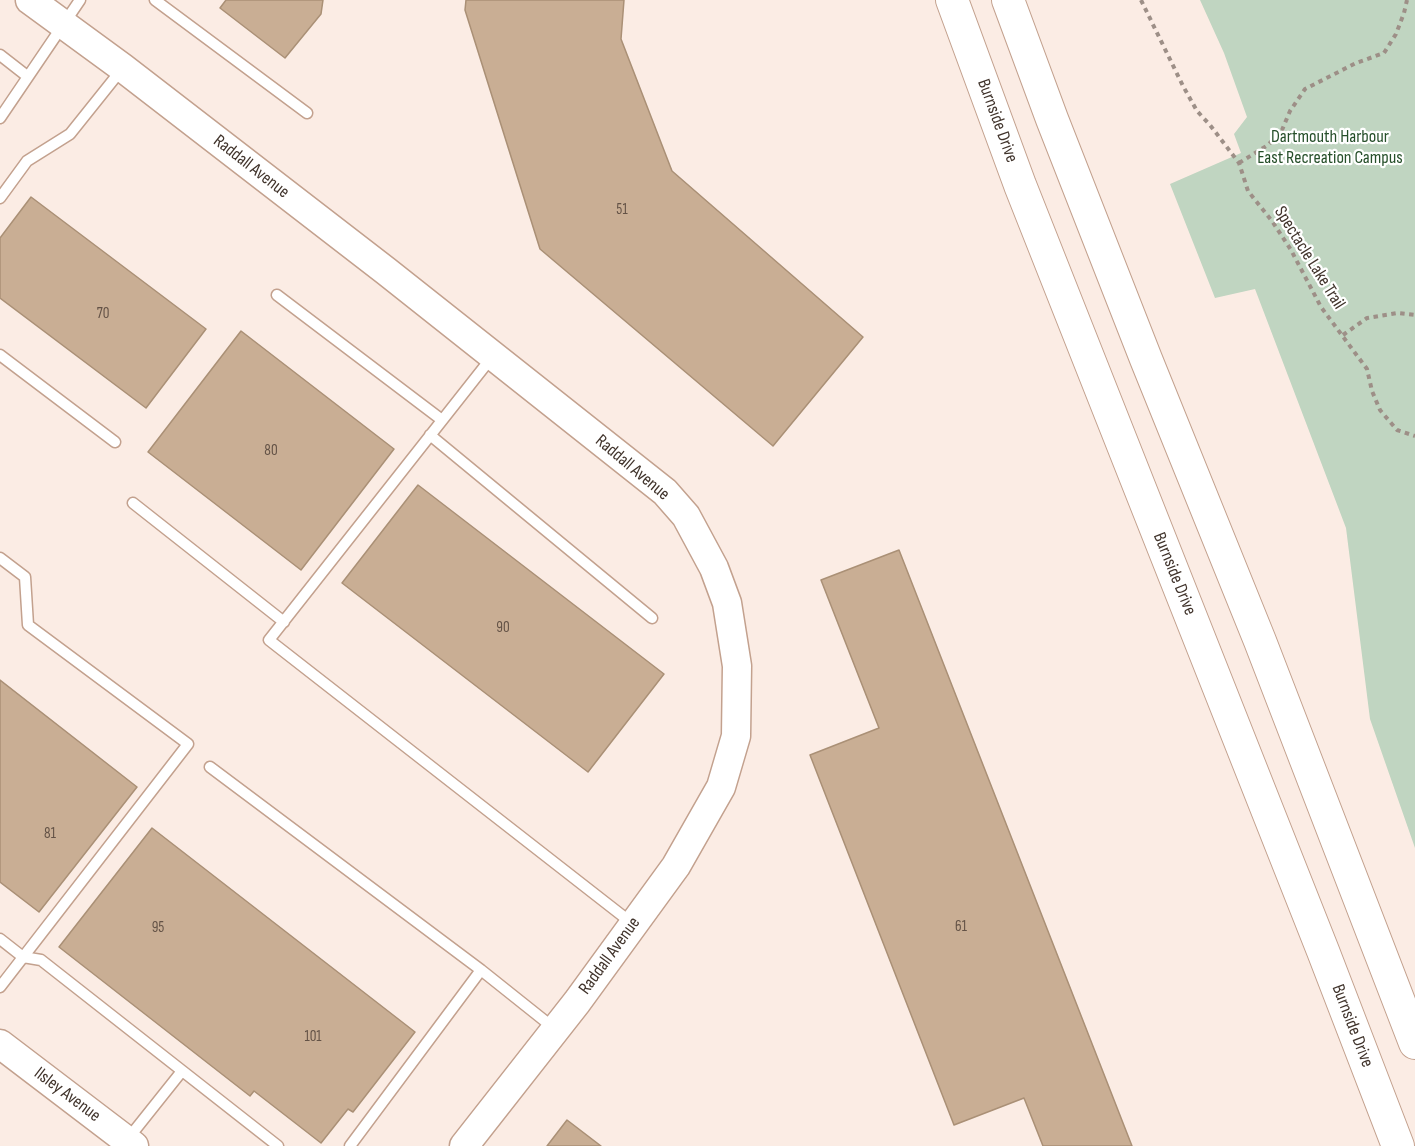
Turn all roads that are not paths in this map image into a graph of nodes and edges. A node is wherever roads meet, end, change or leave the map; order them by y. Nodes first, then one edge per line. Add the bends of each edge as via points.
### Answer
1 (30, 0) edge
2 (80, 0) edge
3 (155, 0) edge
4 (952, 0) edge
5 (1008, 0) edge
6 (63, 25) junction
7 (0, 55) edge
8 (123, 68) junction
9 (27, 76) junction
10 (307, 113) dead end
11 (0, 118) edge
12 (0, 198) edge
13 (278, 295) dead end
14 (0, 355) edge
15 (493, 356) junction
16 (442, 420) junction
17 (430, 435) junction
18 (115, 442) dead end
19 (133, 503) dead end
20 (0, 558) edge
21 (652, 618) dead end
22 (284, 622) junction
23 (210, 767) dead end
24 (633, 924) junction
25 (0, 939) edge
26 (23, 957) junction
27 (481, 970) junction
28 (0, 987) edge
29 (555, 1029) junction
30 (0, 1044) edge
31 (1415, 1044) edge
32 (182, 1071) junction
33 (131, 1143) edge
34 (278, 1146) edge
35 (351, 1146) edge
36 (464, 1146) edge
37 (1398, 1146) edge

1 - 6 street, Raddall Avenue
2 - 6 lane
3 - 10 lane
4 - 37 main road, Burnside Drive via 1020,185
5 - 31 main road
6 - 8 street, Raddall Avenue
6 - 9 lane
7 - 9 lane
8 - 12 lane via 70,134 27,161
8 - 15 street, Raddall Avenue
9 - 11 lane
13 - 16 lane
14 - 18 lane
15 - 16 lane
15 - 24 street, Raddall Avenue via 665,492 686,516 714,568 727,603 737,666 736,736 721,786 676,866
16 - 17 lane
17 - 21 lane
17 - 22 lane
19 - 22 lane
20 - 26 lane via 25,577 28,625 188,744
22 - 24 lane via 269,640
23 - 27 lane
24 - 29 street, Raddall Avenue
25 - 26 lane
26 - 28 lane
26 - 32 lane via 41,960
27 - 29 lane
27 - 35 lane
29 - 36 street, Raddall Avenue
30 - 33 street, Ilsley Avenue
32 - 33 lane
32 - 34 lane

